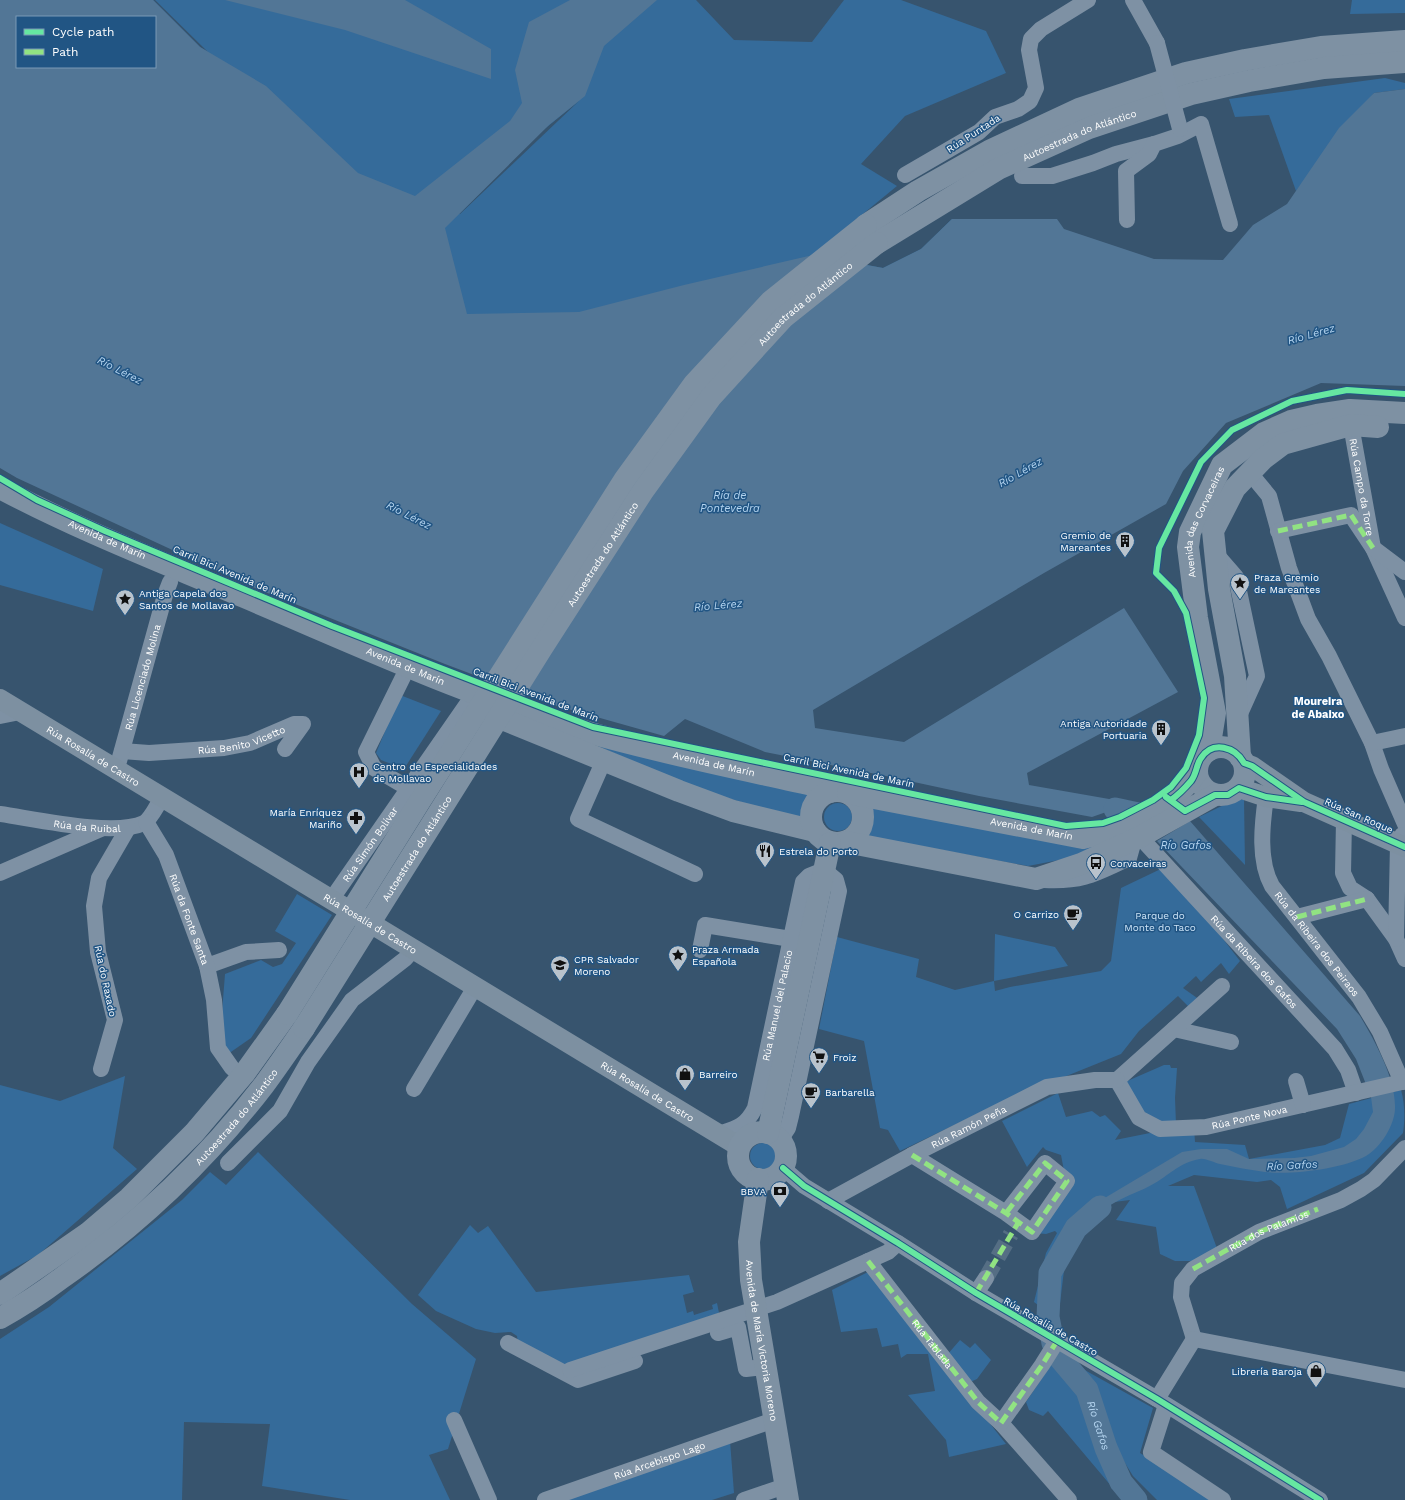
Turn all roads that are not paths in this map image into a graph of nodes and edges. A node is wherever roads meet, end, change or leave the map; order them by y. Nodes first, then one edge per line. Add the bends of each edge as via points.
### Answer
1 (1088, 0) edge
2 (1133, 0) edge
3 (1405, 31) edge
4 (1405, 41) edge
5 (1321, 47) junction
6 (1405, 62) edge
7 (1179, 132) junction
8 (1154, 144) junction
9 (905, 175) dead end
10 (1022, 176) dead end
11 (1127, 220) dead end
12 (1230, 224) dead end
13 (871, 234) junction
14 (1405, 413) edge
15 (1351, 425) junction
16 (1405, 428) edge
17 (1250, 473) junction
18 (0, 488) edge
19 (0, 504) edge
20 (1278, 531) junction
21 (1373, 548) junction
22 (1405, 572) edge
23 (1405, 581) edge
24 (170, 582) junction
25 (1394, 594) junction
26 (1405, 618) edge
27 (403, 677) junction
28 (0, 699) edge
29 (467, 704) junction
30 (20, 712) junction
31 (0, 716) edge
32 (1405, 736) edge
33 (1372, 743) junction
34 (285, 750) dead end
35 (1209, 750) junction
36 (119, 760) junction
37 (604, 760) junction
38 (1242, 760) junction
39 (1197, 772) junction
40 (408, 788) junction
41 (1239, 788) junction
42 (839, 792) junction
43 (1215, 795) junction
44 (1266, 797) junction
45 (162, 798) junction
46 (1304, 802) junction
47 (1167, 812) junction
48 (0, 814) edge
49 (1344, 820) junction
50 (147, 825) junction
51 (1405, 825) edge
52 (128, 828) junction
53 (102, 829) junction
54 (1138, 833) junction
55 (830, 839) junction
56 (1402, 846) edge
57 (824, 870) junction
58 (0, 873) edge
59 (695, 874) dead end
60 (1367, 899) junction
61 (331, 900) junction
62 (1297, 918) junction
63 (183, 929) dead end
64 (1396, 938) junction
65 (791, 939) junction
66 (279, 950) dead end
67 (413, 950) junction
68 (700, 950) dead end
69 (1405, 959) edge
70 (207, 966) junction
71 (1222, 986) dead end
72 (475, 987) junction
73 (1174, 1029) junction
74 (1231, 1042) dead end
75 (232, 1068) dead end
76 (101, 1069) dead end
77 (763, 1071) junction
78 (1117, 1080) junction
79 (1296, 1081) dead end
80 (1400, 1083) edge
81 (414, 1089) dead end
82 (777, 1090) junction
83 (1360, 1093) junction
84 (1303, 1105) junction
85 (719, 1134) junction
86 (774, 1136) junction
87 (740, 1147) junction
88 (1405, 1148) edge
89 (912, 1155) junction
90 (228, 1163) dead end
91 (783, 1168) junction
92 (758, 1179) junction
93 (828, 1201) junction
94 (1012, 1223) dead end
95 (898, 1243) junction
96 (868, 1261) junction
97 (986, 1278) tunnel mouth
98 (976, 1293) junction
99 (0, 1294) edge
100 (755, 1310) junction
101 (0, 1318) edge
102 (1194, 1338) junction
103 (1055, 1340) junction
104 (660, 1341) junction
105 (508, 1344) dead end
106 (686, 1344) junction
107 (764, 1367) junction
108 (570, 1370) dead end
109 (1405, 1380) edge
110 (1162, 1402) junction
111 (454, 1420) dead end
112 (774, 1420) junction
113 (1001, 1423) junction
114 (786, 1493) edge
115 (489, 1500) edge
116 (545, 1500) edge
117 (744, 1500) edge
118 (1069, 1500) edge
119 (1224, 1500) edge
120 (1320, 1500) edge

1 - 9 street, Rúa Puntada via 1041,29 1030,39 1029,50 1036,88 1030,101 1018,109 995,117 979,132
2 - 7 street, bridge via 1157,43
3 - 5 highway via 1361,34
4 - 5 highway, Autoestrada do Atlántico
5 - 13 highway, Autoestrada do Atlántico via 1186,73 1079,109 989,151 918,191
6 - 13 highway, Autoestrada do Atlántico via 1324,68 1249,80 1191,94 1088,128
7 - 8 street
7 - 12 street via 1201,124
8 - 10 street via 1052,176
8 - 11 street via 1150,154 1126,171
13 - 99 highway, Autoestrada do Atlántico, bridge via 771,302 694,384 625,479 287,1014 244,1074 194,1133 129,1198 88,1232
13 - 101 highway, Autoestrada do Atlántico, bridge via 783,318 711,397 643,491 304,1028 263,1086 207,1152 141,1216 102,1250 19,1308
14 - 35 highway, Avenida das Corvaceiras via 1350,410 1291,421 1264,433 1222,465 1190,532 1188,547 1197,618 1215,713
15 - 16 highway, Avenida das Corvaceiras
15 - 17 highway, Avenida das Corvaceiras via 1283,444
15 - 21 street, Rúa Campo da Torre
17 - 20 street via 1269,496
17 - 38 highway, Avenida das Corvaceiras via 1235,488 1213,531 1219,588 1235,676
18 - 42 highway, Avenida de Marín via 103,538 516,709 591,733
19 - 24 highway, Avenida de Marín via 58,534
20 - 21 street via 1351,515
20 - 33 street via 1308,619
21 - 22 street, Rúa Campo da Torre
21 - 25 street, Rúa Campo da Torre
23 - 25 street via 1398,586
24 - 27 highway, Avenida de Marín
24 - 36 street, Rúa Licenciado Molina
25 - 26 street, Rúa Campo da Torre
27 - 29 highway, Avenida de Marín
27 - 40 street via 366,752 374,768
28 - 30 main road, Rúa Rosalía de Castro
29 - 37 highway, Avenida de Marín
29 - 40 street, Rúa Simón Bolívar
30 - 31 street
30 - 36 main road, Rúa Rosalía de Castro
32 - 33 street
33 - 51 street
34 - 36 street, Rúa Benito Vicetto via 302,724 294,724 250,743 224,748 149,753
35 - 38 highway via 1215,747 1229,748
35 - 39 highway via 1200,760
36 - 45 main road, Rúa Rosalía de Castro
37 - 55 highway, Avenida de Marín via 733,811
37 - 59 street via 578,819
38 - 41 highway via 1245,776
38 - 46 main road, Rúa San Roque
39 - 43 highway via 1202,786
39 - 47 highway, Avenida de Marín via 1177,795
40 - 61 street, Rúa Simón Bolívar
41 - 43 highway via 1228,795
41 - 44 main road, Rúa San Roque
42 - 54 highway, Avenida de Marín via 1083,838 1112,832
42 - 55 highway via 822,795 812,808 812,824
42 - 55 highway via 860,804 864,819 858,833
43 - 47 highway, Avenida de Marín
44 - 46 main road, Rúa San Roque
44 - 62 street, Rúa da Ribeira dos Peiraos via 1265,873
45 - 50 street
45 - 61 main road, Rúa Rosalía de Castro
46 - 49 main road, Rúa San Roque
47 - 54 highway, Avenida de Marín
48 - 53 street, Rúa da Ruibal
49 - 56 main road, Rúa San Roque
49 - 60 street via 1343,873 1350,888
50 - 52 street, Rúa da Ruibal
50 - 63 street, Rúa da Fonte Santa
50 - 70 street, Rúa da Fonte Santa via 166,855
51 - 56 street
52 - 53 street, Rúa da Ruibal
52 - 76 street, Rúa do Raxado via 99,878 94,906 98,952 115,1020
53 - 58 street
54 - 55 highway, Avenida de Marín via 1081,864 1036,879
54 - 83 street, Rúa da Ribeira dos Gafos via 1330,1043
55 - 57 highway, Rúa Manuel del Palacio
56 - 64 street
57 - 65 street, Rúa Manuel del Palacio via 809,876 803,882
57 - 82 highway, Rúa Manuel del Palacio
57 - 86 street via 836,880 839,891 788,1128
60 - 62 street
60 - 64 street
61 - 67 main road, Rúa Rosalía de Castro
62 - 80 street, Rúa da Ribeira dos Peiraos via 1360,997 1380,1032
64 - 69 street
65 - 68 street via 705,925
65 - 77 street, Rúa Manuel del Palacio
66 - 70 street, Rúa da Fonte Santa via 246,952
67 - 72 main road, Rúa Rosalía de Castro
67 - 90 street via 352,1000 308,1062 280,1111
70 - 75 street via 214,1000 218,1048
71 - 73 street
72 - 81 street
72 - 85 main road, Rúa Rosalía de Castro
73 - 74 street
73 - 78 street
77 - 82 street
77 - 85 street, Rúa Manuel del Palacio via 750,1120
78 - 84 street, Rúa Ponte Nova via 1139,1118 1160,1128 1206,1127
78 - 89 street, Rúa Ramón Peña via 1095,1080 1047,1087
79 - 84 street
80 - 83 street, Rúa Ponte Nova
82 - 86 highway, Rúa Manuel del Palacio
83 - 84 street, Rúa Ponte Nova
85 - 87 main road, Rúa Rosalía de Castro
86 - 87 highway via 761,1132 748,1136
86 - 91 highway via 786,1154
87 - 92 highway via 741,1167 751,1177
88 - 102 street, Rúa dos Palamios via 1374,1180 1361,1189 1341,1200 1259,1232 1192,1270 1182,1283 1181,1297
89 - 93 street, Rúa Ramón Peña
89 - 94 street
91 - 92 highway via 772,1178
91 - 93 street, Rúa Rosalía de Castro via 804,1186
92 - 100 highway, Avenida de María Victoria Moreno via 749,1242
93 - 95 street, Rúa Rosalía de Castro
95 - 96 street via 888,1252
95 - 98 street, Rúa Rosalía de Castro
96 - 100 street
96 - 113 street, Rúa Tablada via 978,1402
97 - 98 street
98 - 103 street, Rúa Rosalía de Castro
100 - 104 street
100 - 107 highway, Avenida de María Victoria Moreno
102 - 109 street
102 - 110 street
103 - 110 street, Rúa Rosalía de Castro
103 - 113 street via 1042,1366
104 - 106 street
104 - 108 street
105 - 106 street via 578,1380
106 - 107 street via 738,1327 746,1369
107 - 112 highway, Avenida de María Victoria Moreno
110 - 119 street via 1151,1452
110 - 120 street, Rúa Rosalía de Castro
111 - 115 street
112 - 114 highway, Avenida de María Victoria Moreno
112 - 116 street, Rúa Arcebispo Lago
113 - 118 street, Rúa Tablada
114 - 117 street

